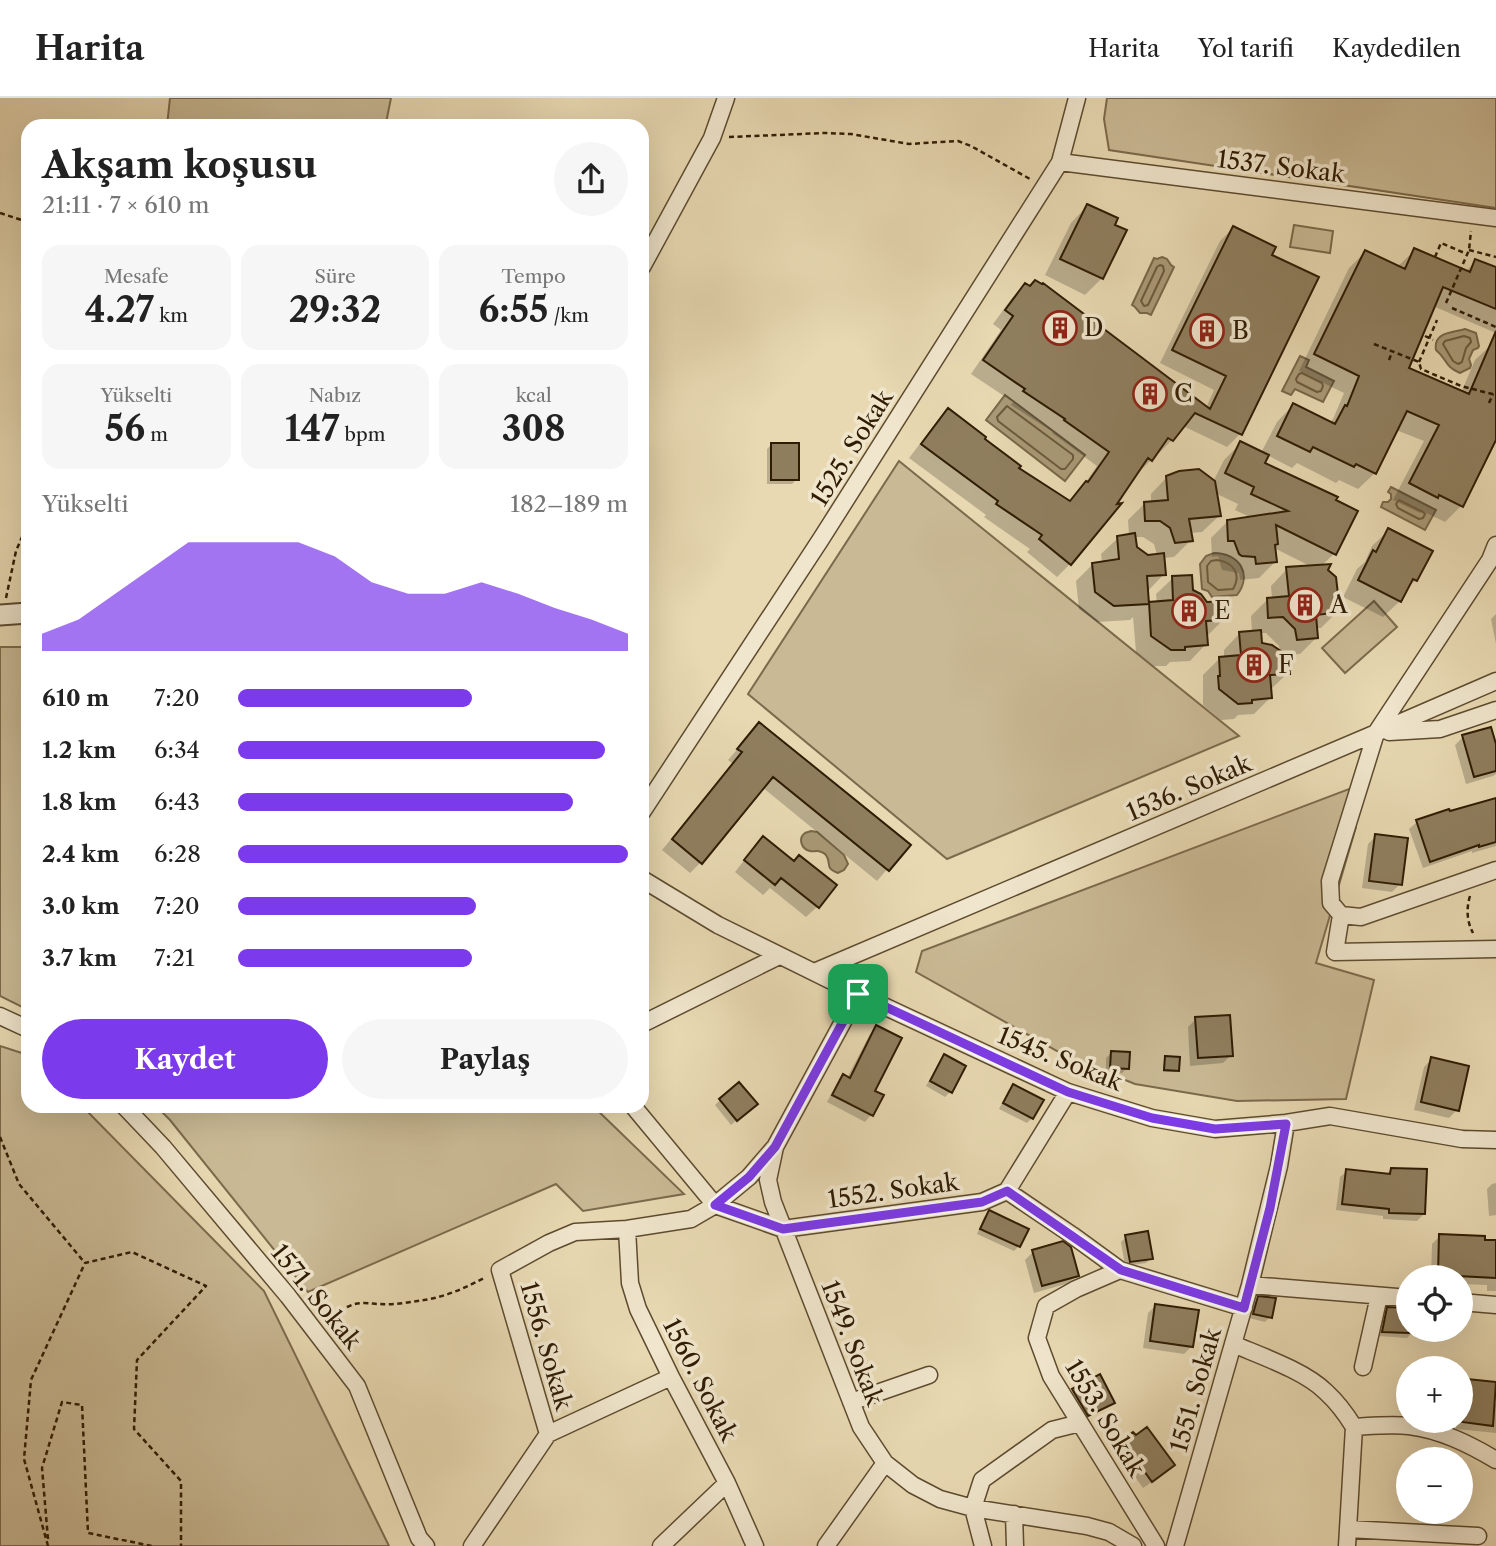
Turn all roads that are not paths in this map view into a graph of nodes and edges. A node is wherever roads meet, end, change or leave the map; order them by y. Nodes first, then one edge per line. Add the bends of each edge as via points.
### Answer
1 (726, 98) edge
2 (1077, 98) edge
3 (1060, 162) junction
4 (1496, 218) edge
5 (649, 254) edge
6 (1496, 545) edge
7 (21, 614) edge
8 (1, 615) edge
9 (1496, 681) edge
10 (1496, 710) edge
11 (1376, 733) junction
12 (649, 801) edge
13 (1492, 871) edge
14 (649, 883) edge
15 (1341, 915) junction
16 (1496, 949) edge
17 (779, 956) junction
18 (814, 972) junction
19 (858, 994) junction
20 (0, 1016) edge
21 (649, 1021) edge
22 (21, 1026) edge
23 (1068, 1092) junction
24 (131, 1113) edge
25 (639, 1113) edge
26 (1286, 1124) junction
27 (1496, 1140) edge
28 (775, 1147) junction
29 (1007, 1191) junction
30 (715, 1205) junction
31 (627, 1229) junction
32 (783, 1229) junction
33 (1121, 1270) junction
34 (1250, 1285) junction
35 (1380, 1296) junction
36 (1396, 1297) edge
37 (1473, 1303) edge
38 (1496, 1305) edge
39 (1244, 1308) junction
40 (1233, 1344) junction
41 (1363, 1367) dead end
42 (929, 1375) dead end
43 (671, 1377) junction
44 (851, 1402) junction
45 (1080, 1423) junction
46 (1354, 1427) junction
47 (548, 1434) junction
48 (1496, 1460) edge
49 (885, 1463) junction
50 (727, 1483) junction
51 (973, 1508) junction
52 (1014, 1514) junction
53 (1348, 1529) junction
54 (1478, 1536) dead end
55 (426, 1546) edge
56 (472, 1546) edge
57 (661, 1546) edge
58 (755, 1546) edge
59 (827, 1546) edge
60 (983, 1546) edge
61 (1015, 1546) edge
62 (1133, 1546) edge
63 (1156, 1546) edge
64 (1175, 1546) edge
65 (1347, 1546) edge

1 - 5 street via 712,138
2 - 3 street, 1525. Sokak
3 - 4 street, 1537. Sokak
3 - 12 street, 1525. Sokak
6 - 11 street
7 - 8 street
9 - 11 street, 1536. Sokak
10 - 11 street via 1440,729
11 - 15 street via 1330,881 1331,903
11 - 18 street, 1536. Sokak
13 - 15 street via 1361,917
14 - 17 street, 1545. Sokak
15 - 16 street via 1335,952
17 - 18 street, 1545. Sokak
17 - 21 street
18 - 19 street, 1545. Sokak
19 - 23 street, 1545. Sokak
19 - 28 street, 1549. Sokak
20 - 22 street
23 - 26 street, 1545. Sokak via 1152,1118 1215,1129
23 - 29 street
24 - 55 street, 1571. Sokak via 288,1296 357,1386
25 - 30 street
26 - 27 street, 1545. Sokak via 1330,1116 1462,1139
26 - 34 street, 1551. Sokak
28 - 30 street
28 - 32 street, 1549. Sokak via 768,1180
29 - 32 street, 1552. Sokak via 982,1202
29 - 33 street
30 - 31 street via 691,1219
30 - 32 street
31 - 43 street, 1560. Sokak via 630,1283 638,1310
31 - 47 street, 1556. Sokak via 575,1232 500,1270
32 - 44 street, 1549. Sokak
33 - 39 street
33 - 45 street, 1553. Sokak via 1046,1306 1037,1338 1051,1376
34 - 35 street
34 - 39 street, 1551. Sokak
35 - 36 street
35 - 41 street
37 - 38 street
39 - 40 street, 1551. Sokak
40 - 46 street via 1325,1390
40 - 64 street, 1551. Sokak
42 - 44 street
43 - 47 street
43 - 50 street, 1560. Sokak
44 - 49 street, 1549. Sokak
45 - 51 street via 1052,1430 982,1480
45 - 63 street, 1553. Sokak
46 - 48 street via 1409,1426 1440,1433
46 - 53 street
47 - 56 street
49 - 51 street, 1549. Sokak via 940,1499
49 - 59 street
50 - 57 street
50 - 58 street, 1560. Sokak
51 - 52 street, 1549. Sokak
51 - 60 street
52 - 61 street
52 - 62 street, 1549. Sokak via 1087,1526
53 - 54 street
53 - 65 street

